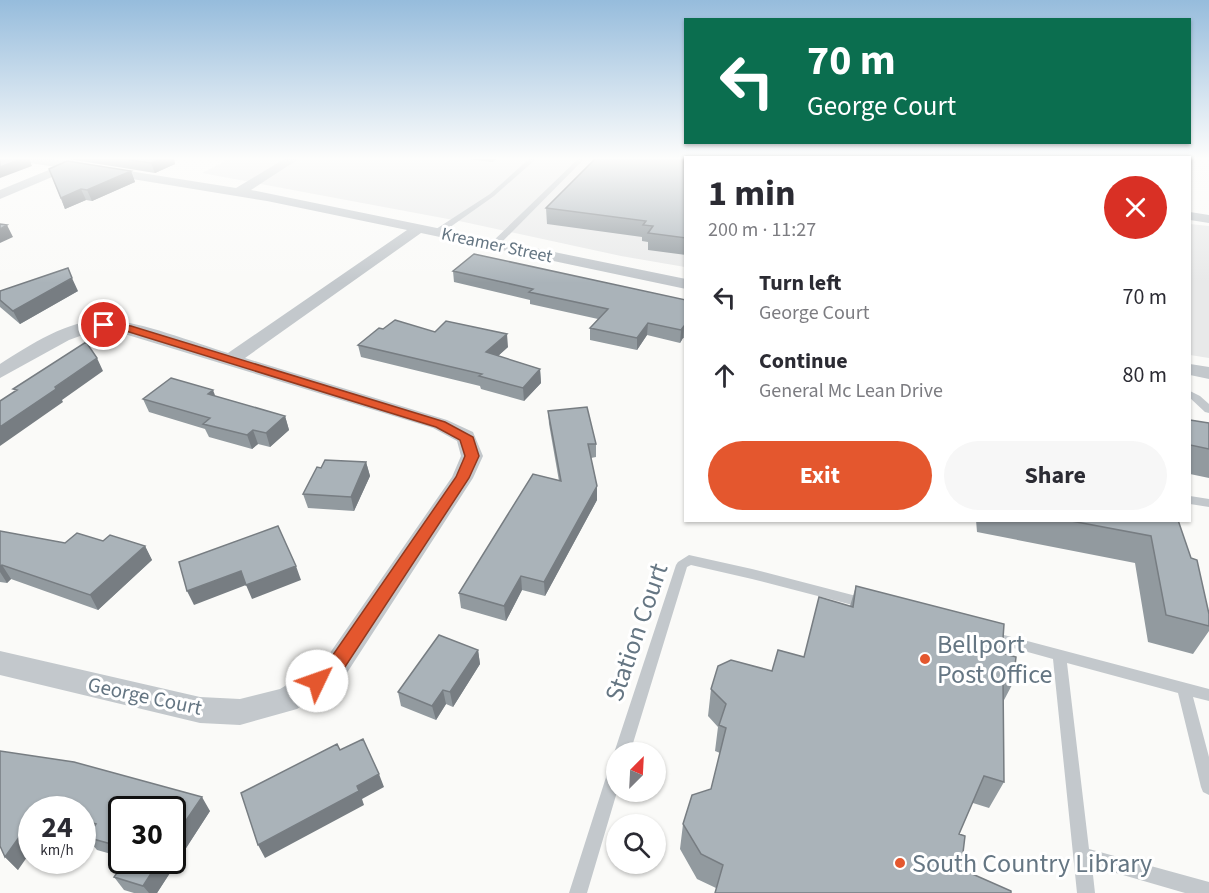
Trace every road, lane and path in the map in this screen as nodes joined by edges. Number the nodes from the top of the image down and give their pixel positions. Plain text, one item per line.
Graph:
1 (275, 200) edge
2 (485, 200) edge
3 (540, 200) edge
4 (1191, 216) edge
5 (1209, 219) edge
6 (418, 230) junction
7 (436, 232) junction
8 (494, 245) junction
9 (684, 284) edge
10 (229, 361) junction
11 (1191, 370) edge
12 (0, 372) edge
13 (1209, 373) edge
14 (1191, 395) edge
15 (1209, 410) edge
16 (1191, 500) edge
17 (1209, 503) edge
18 (878, 607) edge
19 (970, 632) edge
20 (1059, 655) junction
21 (0, 663) edge
22 (1184, 689) junction
23 (1209, 695) edge
24 (626, 742) edge
25 (1209, 787) edge
26 (606, 802) edge
27 (1081, 855) junction
28 (1209, 891) edge
29 (578, 893) edge
30 (1086, 893) edge

1 - 6 street, Kreamer Street
2 - 7 lane
3 - 8 lane
4 - 5 street
6 - 7 street, Kreamer Street
6 - 10 street
7 - 8 street, Kreamer Street
8 - 9 street, Kreamer Street
10 - 12 street
10 - 21 street, George Court
11 - 13 street
14 - 15 lane
16 - 17 lane
18 - 24 lane, Station Court
19 - 20 lane
20 - 22 lane
20 - 27 lane
22 - 23 lane
22 - 25 lane
26 - 29 lane
27 - 28 lane
27 - 30 lane

